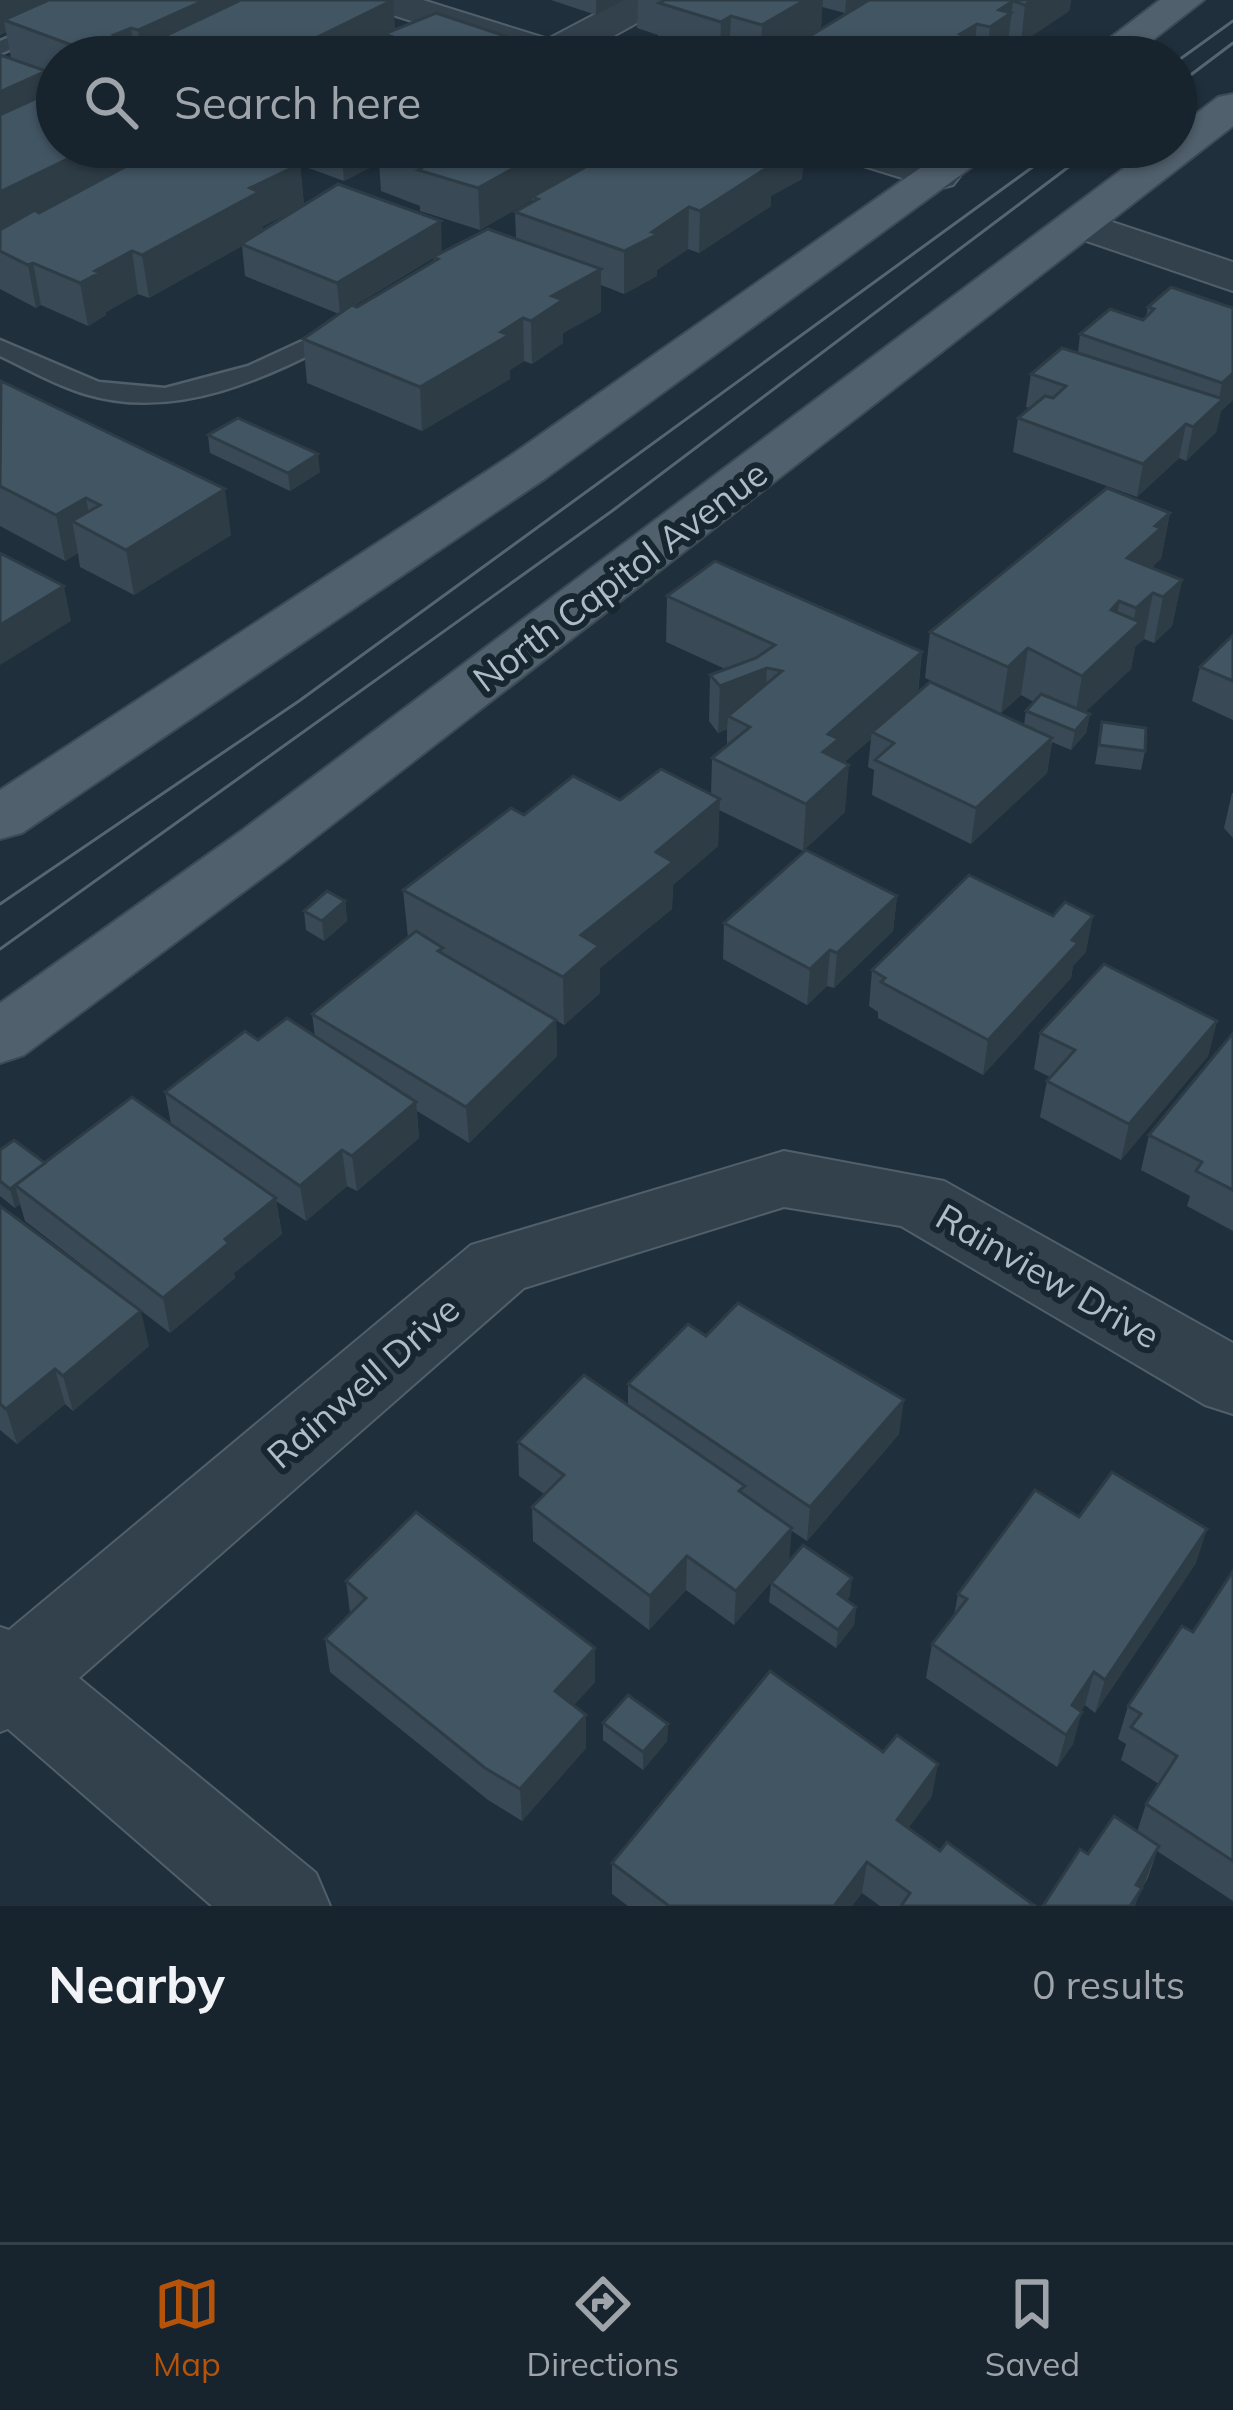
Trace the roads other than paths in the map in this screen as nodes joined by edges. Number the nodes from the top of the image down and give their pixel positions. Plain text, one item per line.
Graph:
1 (112, 0) edge
2 (384, 0) edge
3 (650, 0) edge
4 (1185, 0) edge
5 (465, 36) edge
6 (590, 36) edge
7 (1134, 36) edge
8 (0, 48) edge
9 (1233, 106) edge
10 (1197, 134) edge
11 (948, 168) edge
12 (1154, 168) edge
13 (1082, 225) junction
14 (1233, 277) edge
15 (371, 313) edge
16 (0, 347) edge
17 (0, 819) edge
18 (0, 1038) edge
19 (784, 1179) joint
20 (1233, 1382) edge
21 (5, 1679) edge
22 (283, 1906) edge

1 - 8 lane
2 - 5 street
3 - 6 street
4 - 7 main road
9 - 10 main road, North Capitol Avenue
11 - 17 main road
12 - 13 main road, North Capitol Avenue
13 - 14 street
13 - 18 main road, North Capitol Avenue
15 - 16 lane
19 - 20 street, Rainview Drive
19 - 21 street, Rainwell Drive
21 - 22 street

